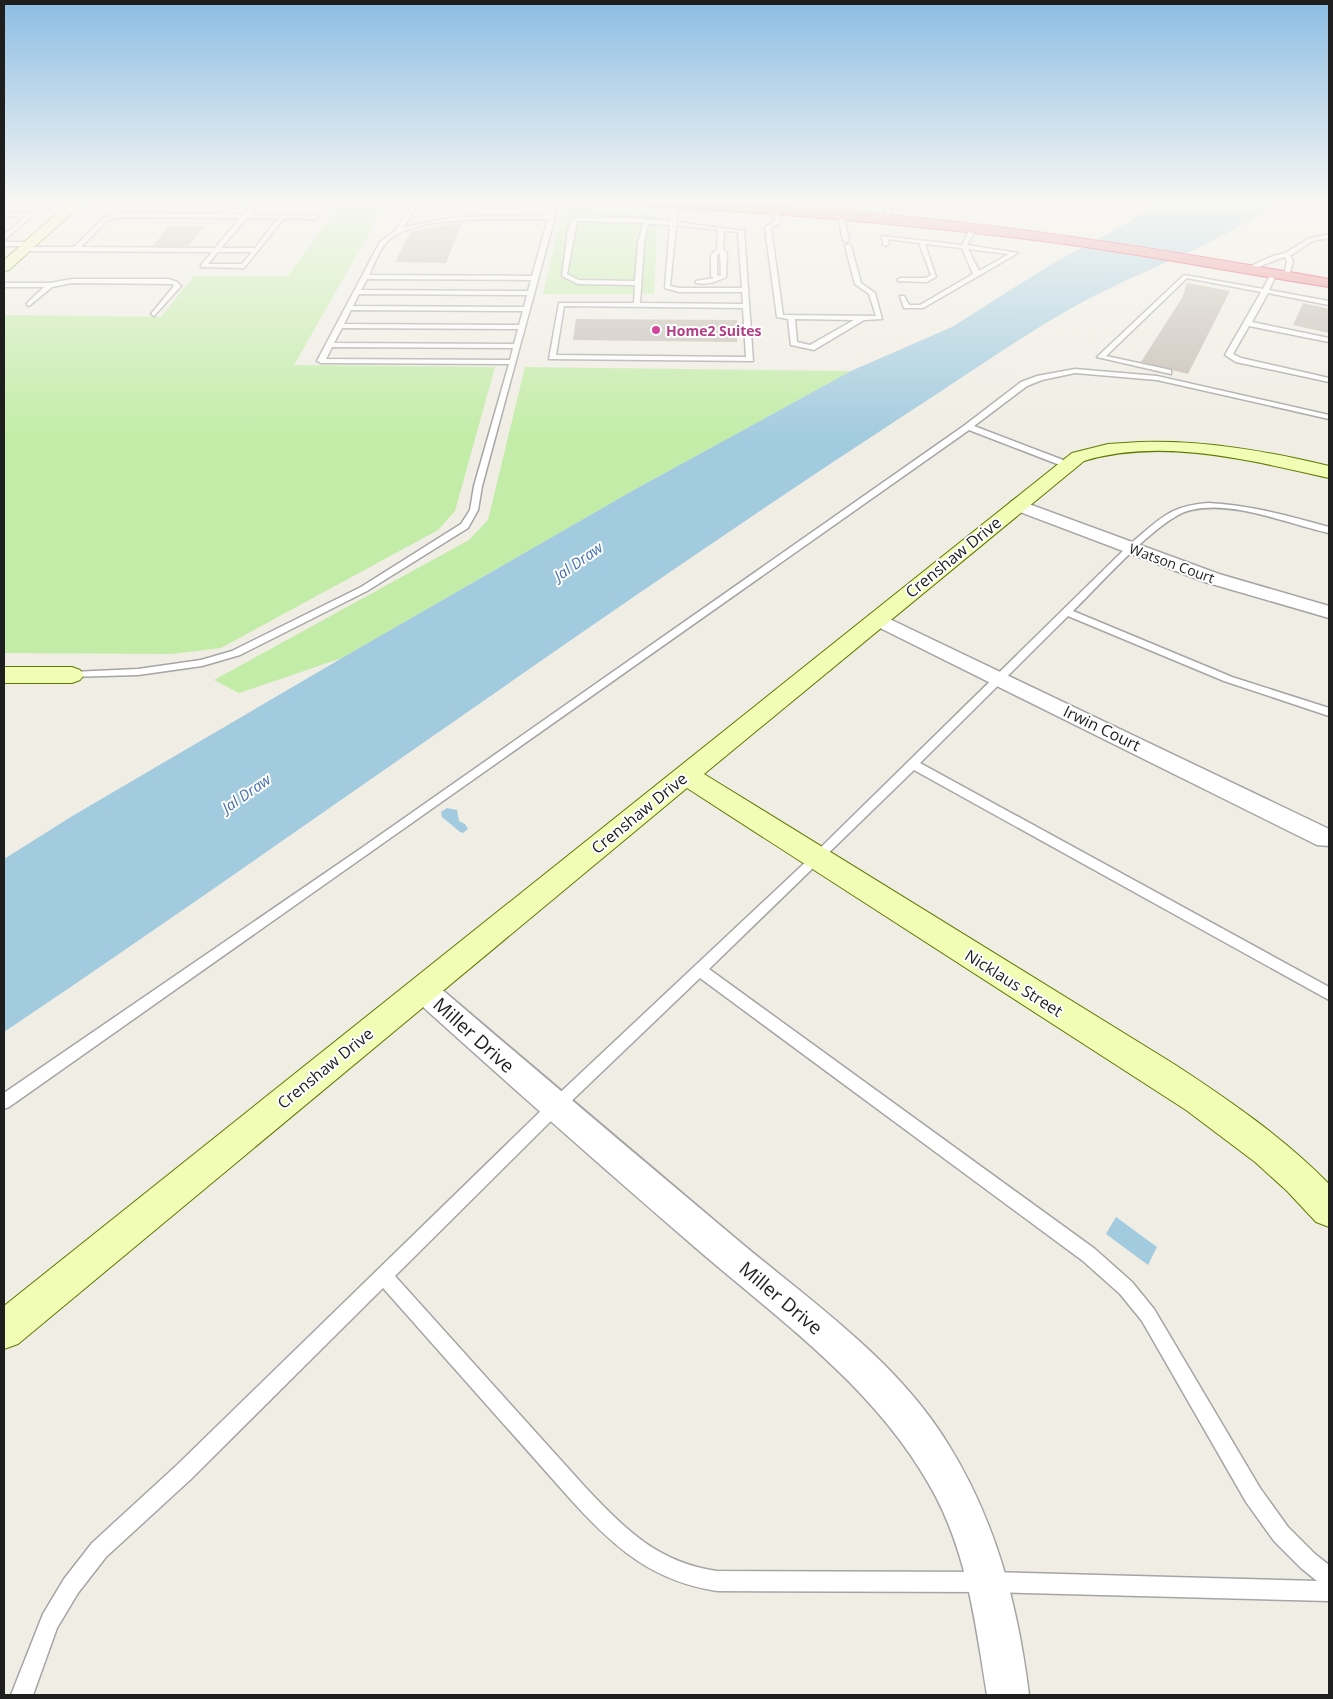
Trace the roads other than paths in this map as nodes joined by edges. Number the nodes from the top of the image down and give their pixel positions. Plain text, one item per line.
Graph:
1 (70, 281) edge
2 (169, 281) edge
3 (362, 281) edge
4 (534, 281) edge
5 (577, 281) edge
6 (713, 281) edge
7 (745, 281) edge
8 (775, 281) edge
9 (857, 281) edge
10 (898, 281) edge
11 (966, 281) edge
12 (1181, 281) edge
13 (1214, 281) edge
14 (1274, 281) edge
15 (668, 282) joint
16 (676, 282) dead end
17 (694, 282) dead end
18 (639, 283) joint
19 (4, 284) edge
20 (50, 285) junction
21 (746, 290) junction
22 (1265, 291) junction
23 (356, 292) junction
24 (531, 293) junction
25 (1329, 303) edge
26 (29, 304) dead end
27 (637, 305) junction
28 (747, 306) junction
29 (348, 308) junction
30 (526, 309) junction
31 (154, 314) dead end
32 (791, 317) junction
33 (864, 317) junction
34 (1247, 323) junction
35 (339, 326) junction
36 (522, 327) junction
37 (1329, 340) edge
38 (328, 345) junction
39 (517, 346) junction
40 (513, 362) junction
41 (1329, 380) edge
42 (1329, 408) edge
43 (1329, 417) edge
44 (968, 427) junction
45 (1068, 464) junction
46 (1329, 472) edge
47 (1018, 505) junction
48 (1329, 530) edge
49 (1132, 548) junction
50 (1067, 612) junction
51 (1329, 612) edge
52 (877, 619) junction
53 (4, 674) edge
54 (72, 675) joint
55 (1000, 679) junction
56 (1329, 712) edge
57 (913, 764) junction
58 (685, 775) junction
59 (1326, 838) dead end
60 (816, 859) junction
61 (699, 970) junction
62 (422, 989) junction
63 (1329, 994) edge
64 (4, 1102) edge
65 (555, 1107) junction
66 (1329, 1209) edge
67 (384, 1276) junction
68 (4, 1330) edge
69 (1329, 1577) edge
70 (988, 1582) junction
71 (1329, 1590) edge
72 (22, 1695) edge
73 (1008, 1695) edge

1 - 20 lane
2 - 31 lane
3 - 23 lane
4 - 24 lane
5 - 18 lane
6 - 17 lane
7 - 21 lane
8 - 32 lane
9 - 33 lane
10 - 11 lane
12 - 42 lane
13 - 22 lane
14 - 22 lane
15 - 16 lane
15 - 21 lane
18 - 27 lane
19 - 20 lane
20 - 26 lane
21 - 28 lane
22 - 25 lane
22 - 34 lane
23 - 24 lane
23 - 29 lane
24 - 30 lane
27 - 28 lane
27 - 28 lane
29 - 30 lane
29 - 35 lane
30 - 36 lane
32 - 33 lane
32 - 33 lane
34 - 37 lane
34 - 41 lane
35 - 36 lane
35 - 38 lane
36 - 39 lane
38 - 39 lane
38 - 40 lane
39 - 40 lane
40 - 54 lane
43 - 44 lane
44 - 45 lane
44 - 64 lane
45 - 46 street, Crenshaw Drive
45 - 47 street, Crenshaw Drive
47 - 49 street, Watson Court
47 - 52 street, Crenshaw Drive
48 - 49 lane
49 - 50 lane
49 - 51 street, Watson Court
50 - 55 lane
50 - 56 lane
52 - 55 street, Irwin Court
52 - 58 street, Crenshaw Drive
53 - 54 street
55 - 57 lane
55 - 59 street, Irwin Court
57 - 60 lane
57 - 63 lane
58 - 60 street, Nicklaus Street
58 - 62 street, Crenshaw Drive
60 - 61 lane
60 - 66 street, Nicklaus Street
61 - 65 lane
61 - 69 lane
62 - 65 street, Miller Drive
62 - 68 street, Crenshaw Drive
65 - 67 lane
65 - 70 street, Miller Drive
67 - 70 lane
67 - 72 lane
70 - 71 lane
70 - 73 street, Miller Drive

